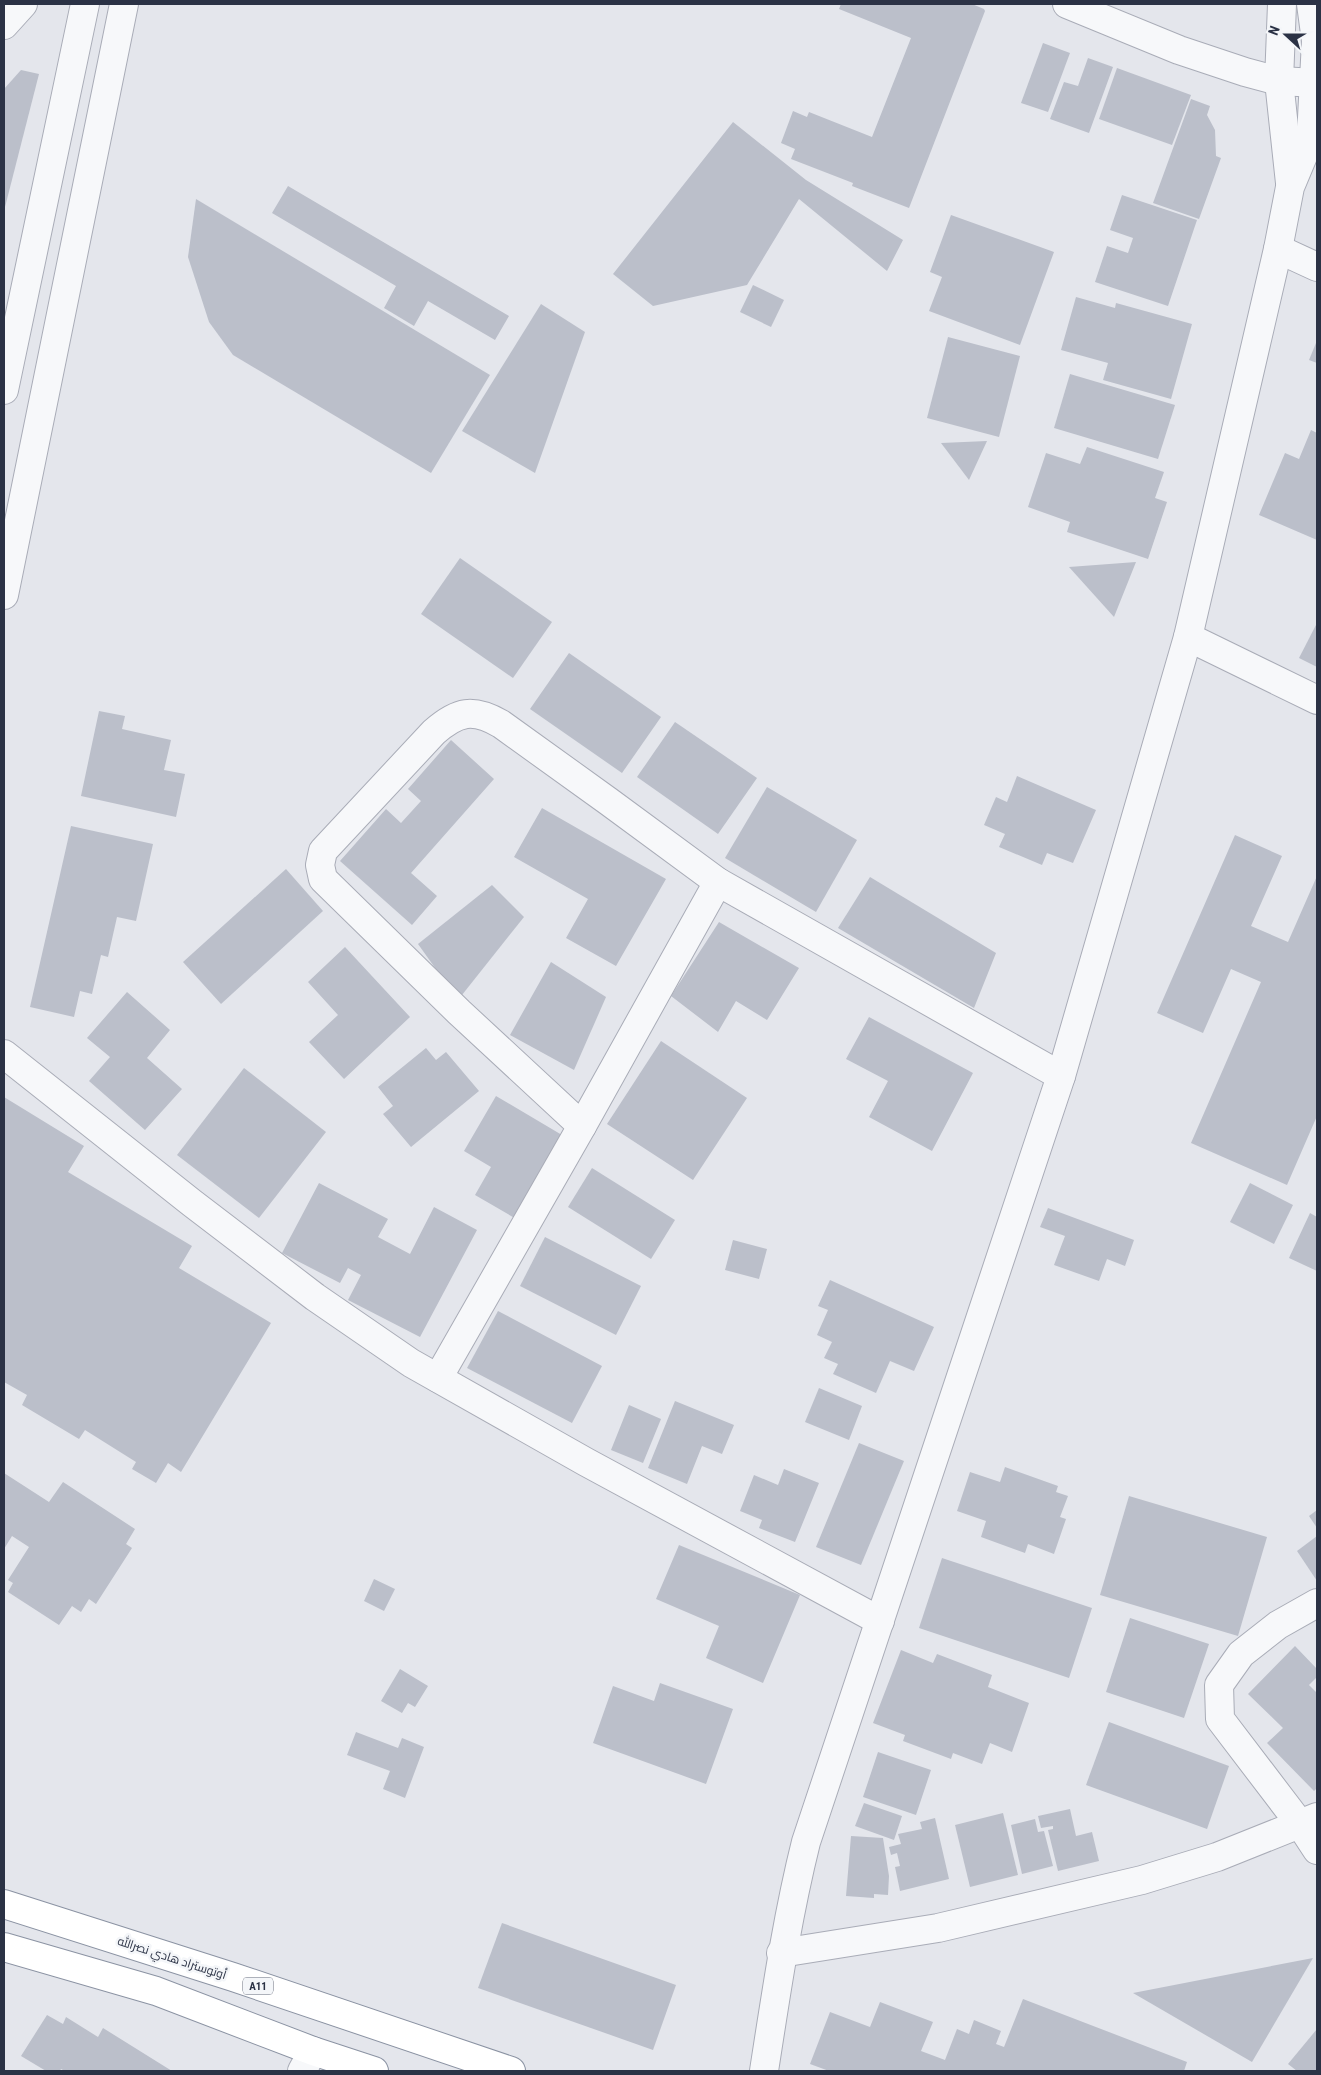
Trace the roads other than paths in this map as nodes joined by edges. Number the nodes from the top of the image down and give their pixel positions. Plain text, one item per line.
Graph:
1 (23, 4) edge
2 (85, 4) edge
3 (124, 4) edge
4 (1067, 4) edge
5 (1282, 4) edge
6 (1311, 4) edge
7 (4, 25) edge
8 (1279, 81) junction
9 (1315, 83) edge
10 (1290, 187) junction
11 (1278, 249) junction
12 (1317, 268) edge
13 (4, 390) edge
14 (4, 596) edge
15 (1188, 637) junction
16 (1317, 700) edge
17 (718, 882) junction
18 (4, 1054) edge
19 (1061, 1076) junction
20 (582, 1126) junction
21 (438, 1378) junction
22 (1317, 1603) edge
23 (880, 1621) junction
24 (1309, 1821) edge
25 (1317, 1850) edge
26 (4, 1904) edge
27 (4, 1947) edge
28 (781, 1953) junction
29 (307, 2061) edge
30 (374, 2071) edge
31 (511, 2071) edge
32 (764, 2071) edge

1 - 7 street
2 - 13 street
3 - 14 street
4 - 8 street
5 - 8 street
6 - 9 street
8 - 9 street
8 - 10 street
9 - 10 street
10 - 11 street
11 - 12 street
11 - 15 street
15 - 16 street
15 - 19 street
17 - 19 street
17 - 20 street
17 - 20 street
18 - 21 street
19 - 23 street
20 - 21 street
21 - 23 street
22 - 24 street
23 - 28 street
24 - 25 street
24 - 28 street
26 - 31 highway, أوتوستراد هادي نصرالله / A11
27 - 29 highway
28 - 32 street
29 - 30 highway

